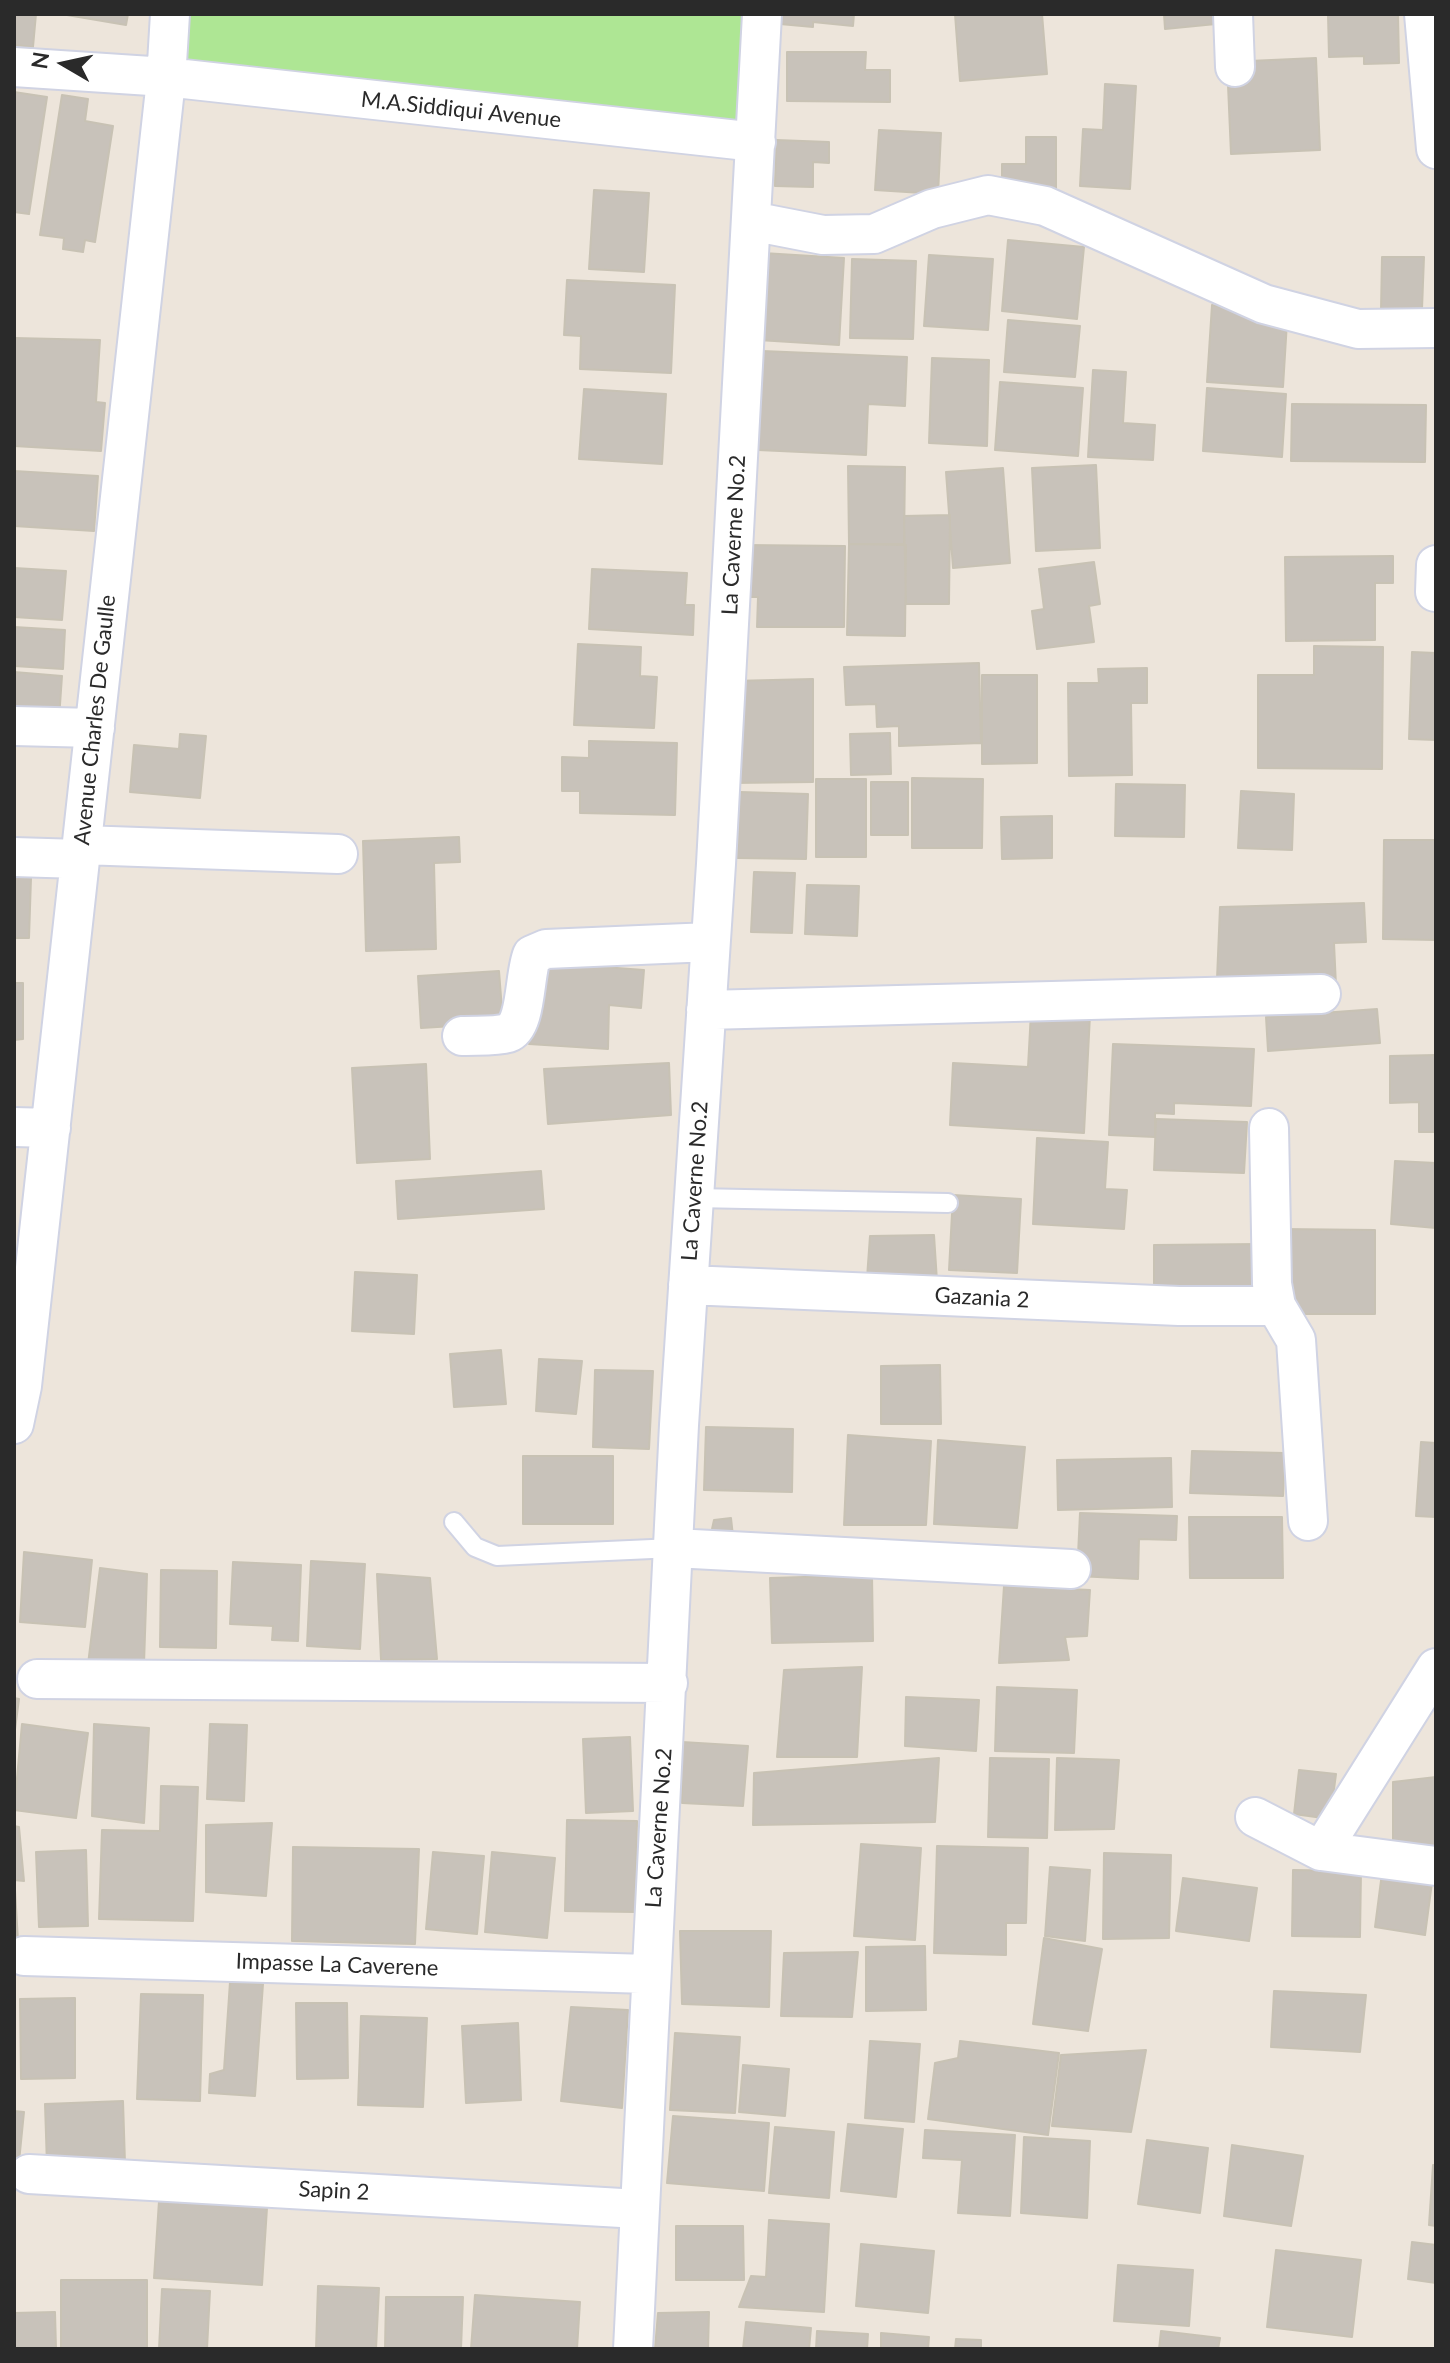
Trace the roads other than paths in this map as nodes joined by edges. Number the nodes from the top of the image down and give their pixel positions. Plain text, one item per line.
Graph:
1 (170, 14) edge
2 (762, 14) edge
3 (1233, 14) edge
4 (1424, 14) edge
5 (14, 67) edge
6 (1235, 67) dead end
7 (166, 77) junction
8 (756, 142) junction
9 (1436, 149) edge
10 (751, 221) junction
11 (1436, 328) edge
12 (1436, 565) edge
13 (1435, 592) edge
14 (14, 726) edge
15 (95, 728) junction
16 (81, 852) junction
17 (338, 854) dead end
18 (14, 857) edge
19 (710, 942) junction
20 (1321, 994) dead end
21 (706, 1010) junction
22 (462, 1036) dead end
23 (32, 1128) edge
24 (1269, 1128) dead end
25 (694, 1198) junction
26 (948, 1203) dead end
27 (27, 1219) edge
28 (688, 1285) junction
29 (1276, 1306) junction
30 (14, 1424) edge
31 (1308, 1521) dead end
32 (454, 1522) dead end
33 (674, 1548) junction
34 (1071, 1569) dead end
35 (1436, 1668) edge
36 (37, 1679) dead end
37 (668, 1683) junction
38 (1255, 1817) dead end
39 (1321, 1851) junction
40 (1436, 1866) edge
41 (24, 1956) dead end
42 (649, 1974) junction
43 (29, 2174) dead end
44 (639, 2209) junction
45 (633, 2349) edge

1 - 7 street, Avenue Charles De Gaulle
2 - 8 street, La Caverne No.2
3 - 6 street
4 - 9 street
5 - 7 street, M.A.Siddiqui Avenue
7 - 8 street, M.A.Siddiqui Avenue
7 - 15 street, Avenue Charles De Gaulle
8 - 10 street, La Caverne No.2
10 - 11 street
10 - 19 street, La Caverne No.2
12 - 13 street
14 - 15 street
15 - 16 street, Avenue Charles De Gaulle
16 - 17 street
16 - 18 street
16 - 23 street, Avenue Charles De Gaulle
19 - 21 street, La Caverne No.2
19 - 22 street
20 - 21 street
21 - 25 street, La Caverne No.2
23 - 27 street, Avenue Charles De Gaulle
24 - 29 street
25 - 26 lane
25 - 28 street, La Caverne No.2
27 - 30 street, Avenue Charles De Gaulle
28 - 29 street, Gazania 2
28 - 33 street, La Caverne No.2
29 - 31 street
32 - 33 lane
33 - 34 street
33 - 37 street, La Caverne No.2
35 - 39 street
36 - 37 street
37 - 42 street, La Caverne No.2
38 - 39 street
39 - 40 street
41 - 42 street, Impasse La Caverene
42 - 44 street, La Caverne No.2
43 - 44 street, Sapin 2
44 - 45 street, La Caverne No.2

